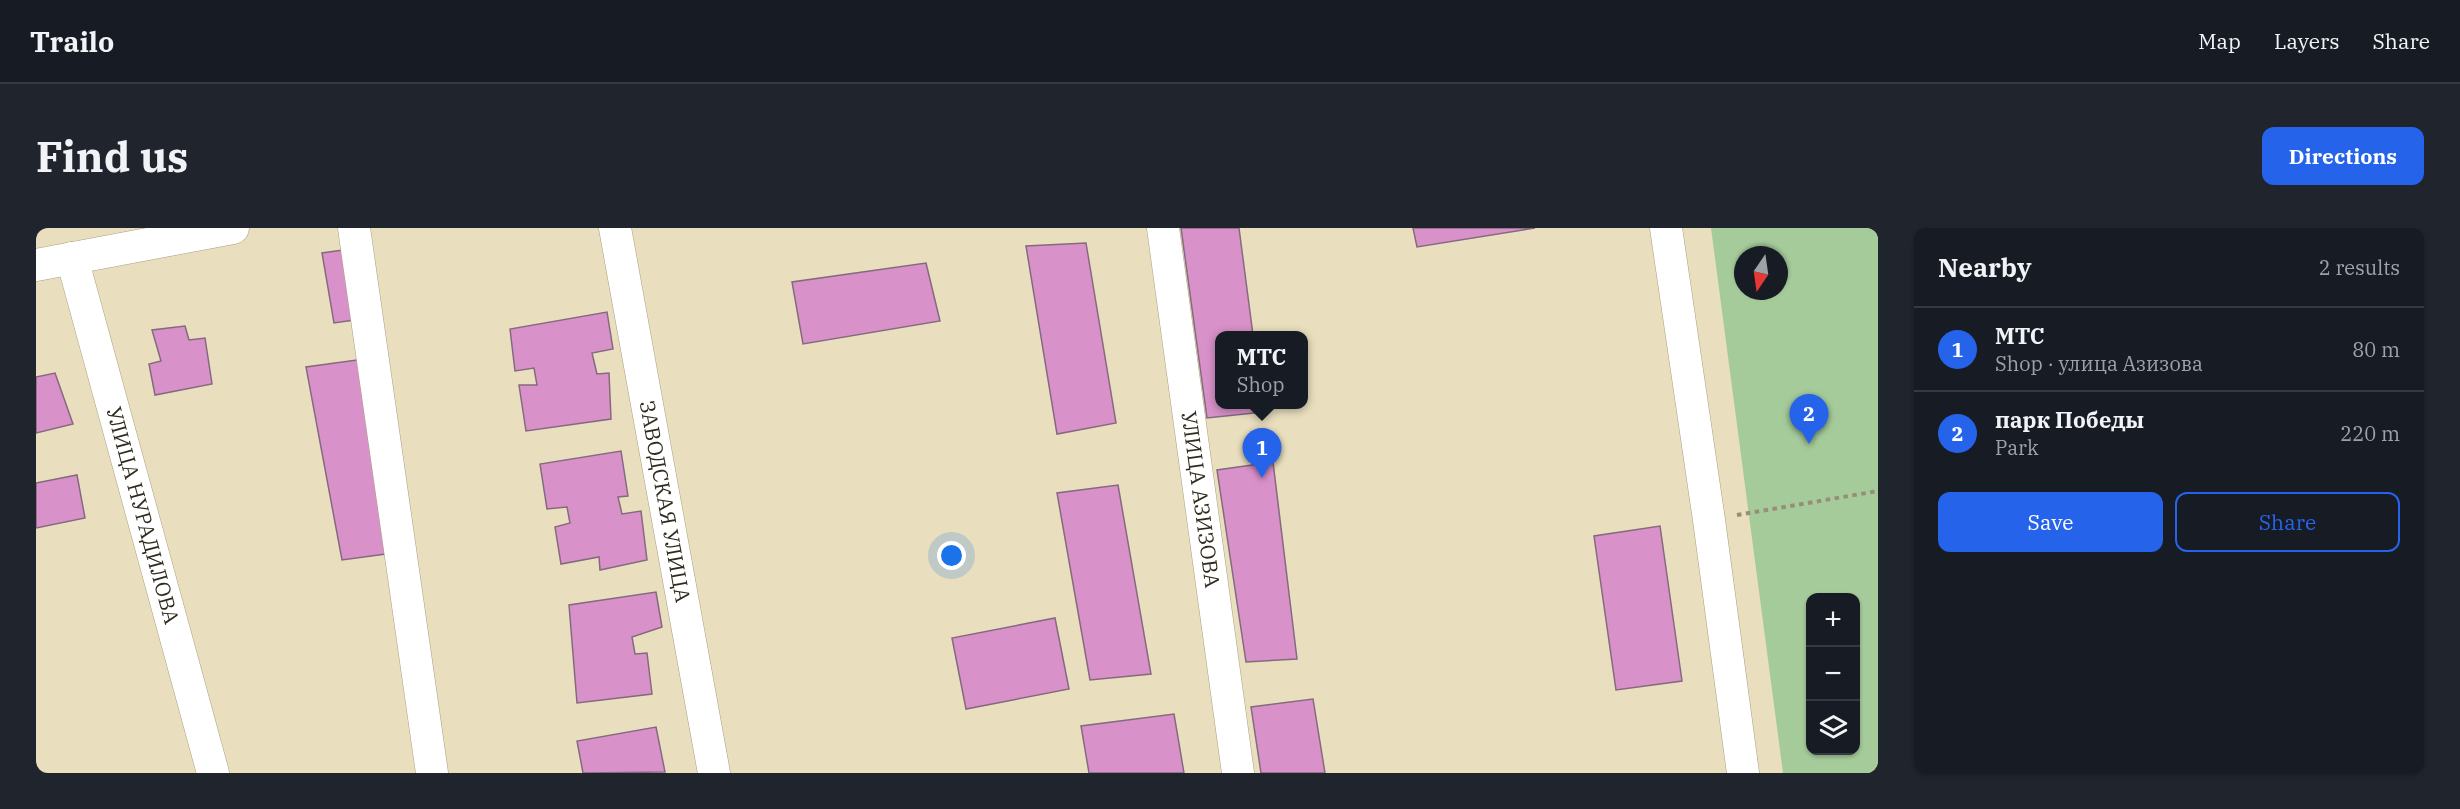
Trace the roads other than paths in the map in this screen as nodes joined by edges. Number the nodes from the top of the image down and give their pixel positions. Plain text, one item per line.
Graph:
1 (234, 228) edge
2 (354, 228) edge
3 (615, 228) edge
4 (1163, 228) edge
5 (1666, 228) edge
6 (72, 258) junction
7 (36, 266) edge
8 (213, 773) edge
9 (432, 773) edge
10 (714, 773) edge
11 (1238, 773) edge
12 (1743, 773) edge

1 - 6 street
2 - 9 street
3 - 10 street, ЗАВОДСКАЯ УЛИЦА
4 - 11 street, УЛИЦА АЗИЗОВА
5 - 12 street
6 - 7 street
6 - 8 street, УЛИЦА НУРАДИЛОВА

